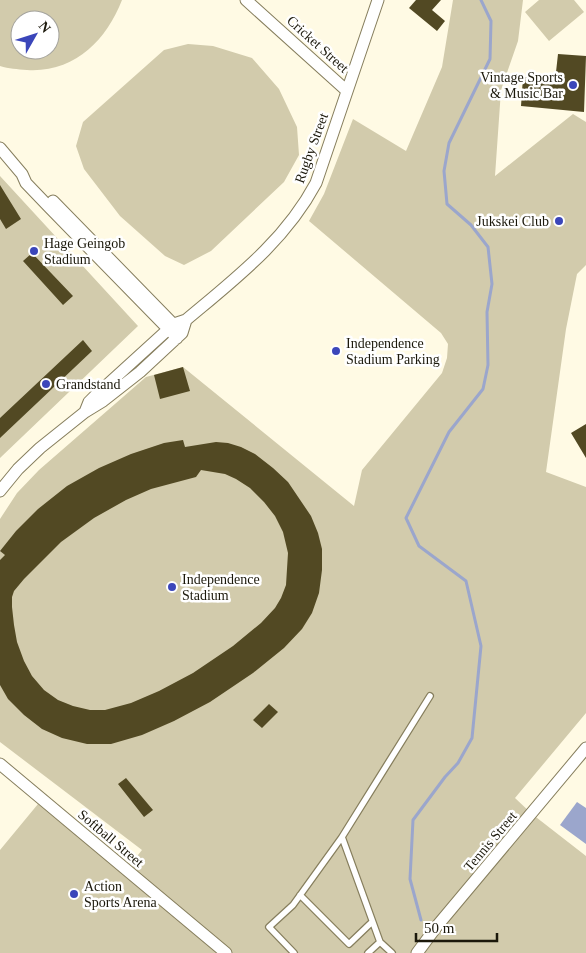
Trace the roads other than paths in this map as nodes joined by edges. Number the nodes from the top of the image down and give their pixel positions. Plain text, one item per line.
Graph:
1 (246, 0) edge
2 (378, 0) edge
3 (347, 91) junction
4 (0, 148) edge
5 (186, 320) junction
6 (171, 326) junction
7 (180, 336) junction
8 (85, 412) junction
9 (0, 491) edge
10 (430, 696) dead end
11 (586, 748) edge
12 (0, 764) edge
13 (342, 837) junction
14 (300, 895) junction
15 (372, 922) junction
16 (380, 942) junction
17 (226, 953) edge
18 (294, 953) edge
19 (368, 953) edge
20 (392, 953) edge
21 (417, 953) edge

1 - 3 street, Cricket Street
2 - 3 street, Rugby Street
3 - 5 street, Rugby Street
4 - 6 street
5 - 6 street, Rugby Street
5 - 7 street
6 - 7 street
6 - 8 street, Rugby Street
7 - 8 street, Rugby Street
8 - 9 street, Rugby Street
10 - 13 lane
11 - 21 street, Tennis Street
12 - 17 street, Softball Street
13 - 14 lane
13 - 15 lane
14 - 15 lane
14 - 18 lane
15 - 16 lane
16 - 19 lane
16 - 20 lane

